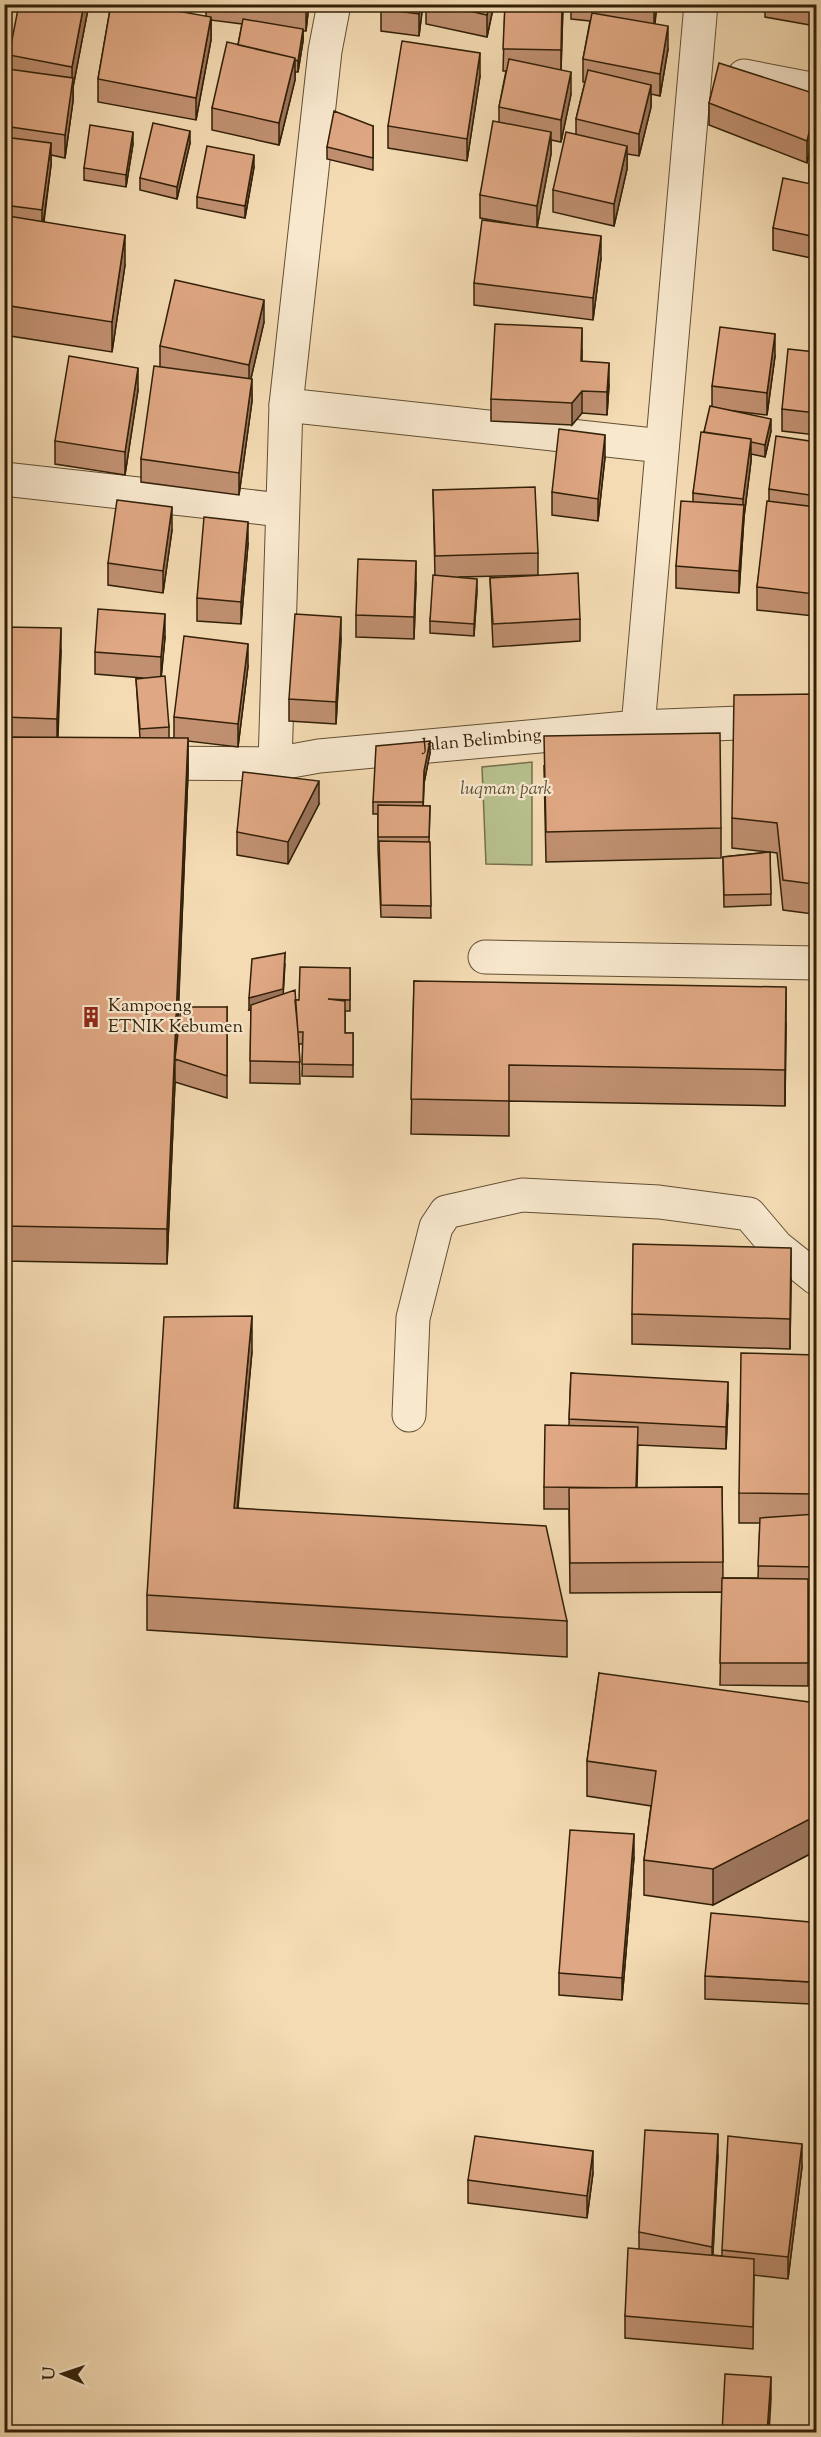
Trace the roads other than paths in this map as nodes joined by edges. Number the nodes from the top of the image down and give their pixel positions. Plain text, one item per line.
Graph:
1 (334, 4) edge
2 (701, 4) edge
3 (695, 67) junction
4 (816, 90) edge
5 (286, 405) junction
6 (662, 446) junction
7 (4, 479) edge
8 (281, 510) junction
9 (816, 720) edge
10 (638, 727) junction
11 (112, 762) edge
12 (275, 764) junction
13 (485, 957) dead end
14 (816, 963) edge
15 (816, 1278) edge
16 (409, 1416) dead end

1 - 5 street
2 - 3 street
3 - 4 street
3 - 6 street
5 - 6 street
5 - 8 street
6 - 10 street
7 - 8 street
8 - 12 street
9 - 10 street, Jalan Belimbing
10 - 12 street, Jalan Belimbing
11 - 12 street, Jalan Belimbing
13 - 14 street
15 - 16 street

